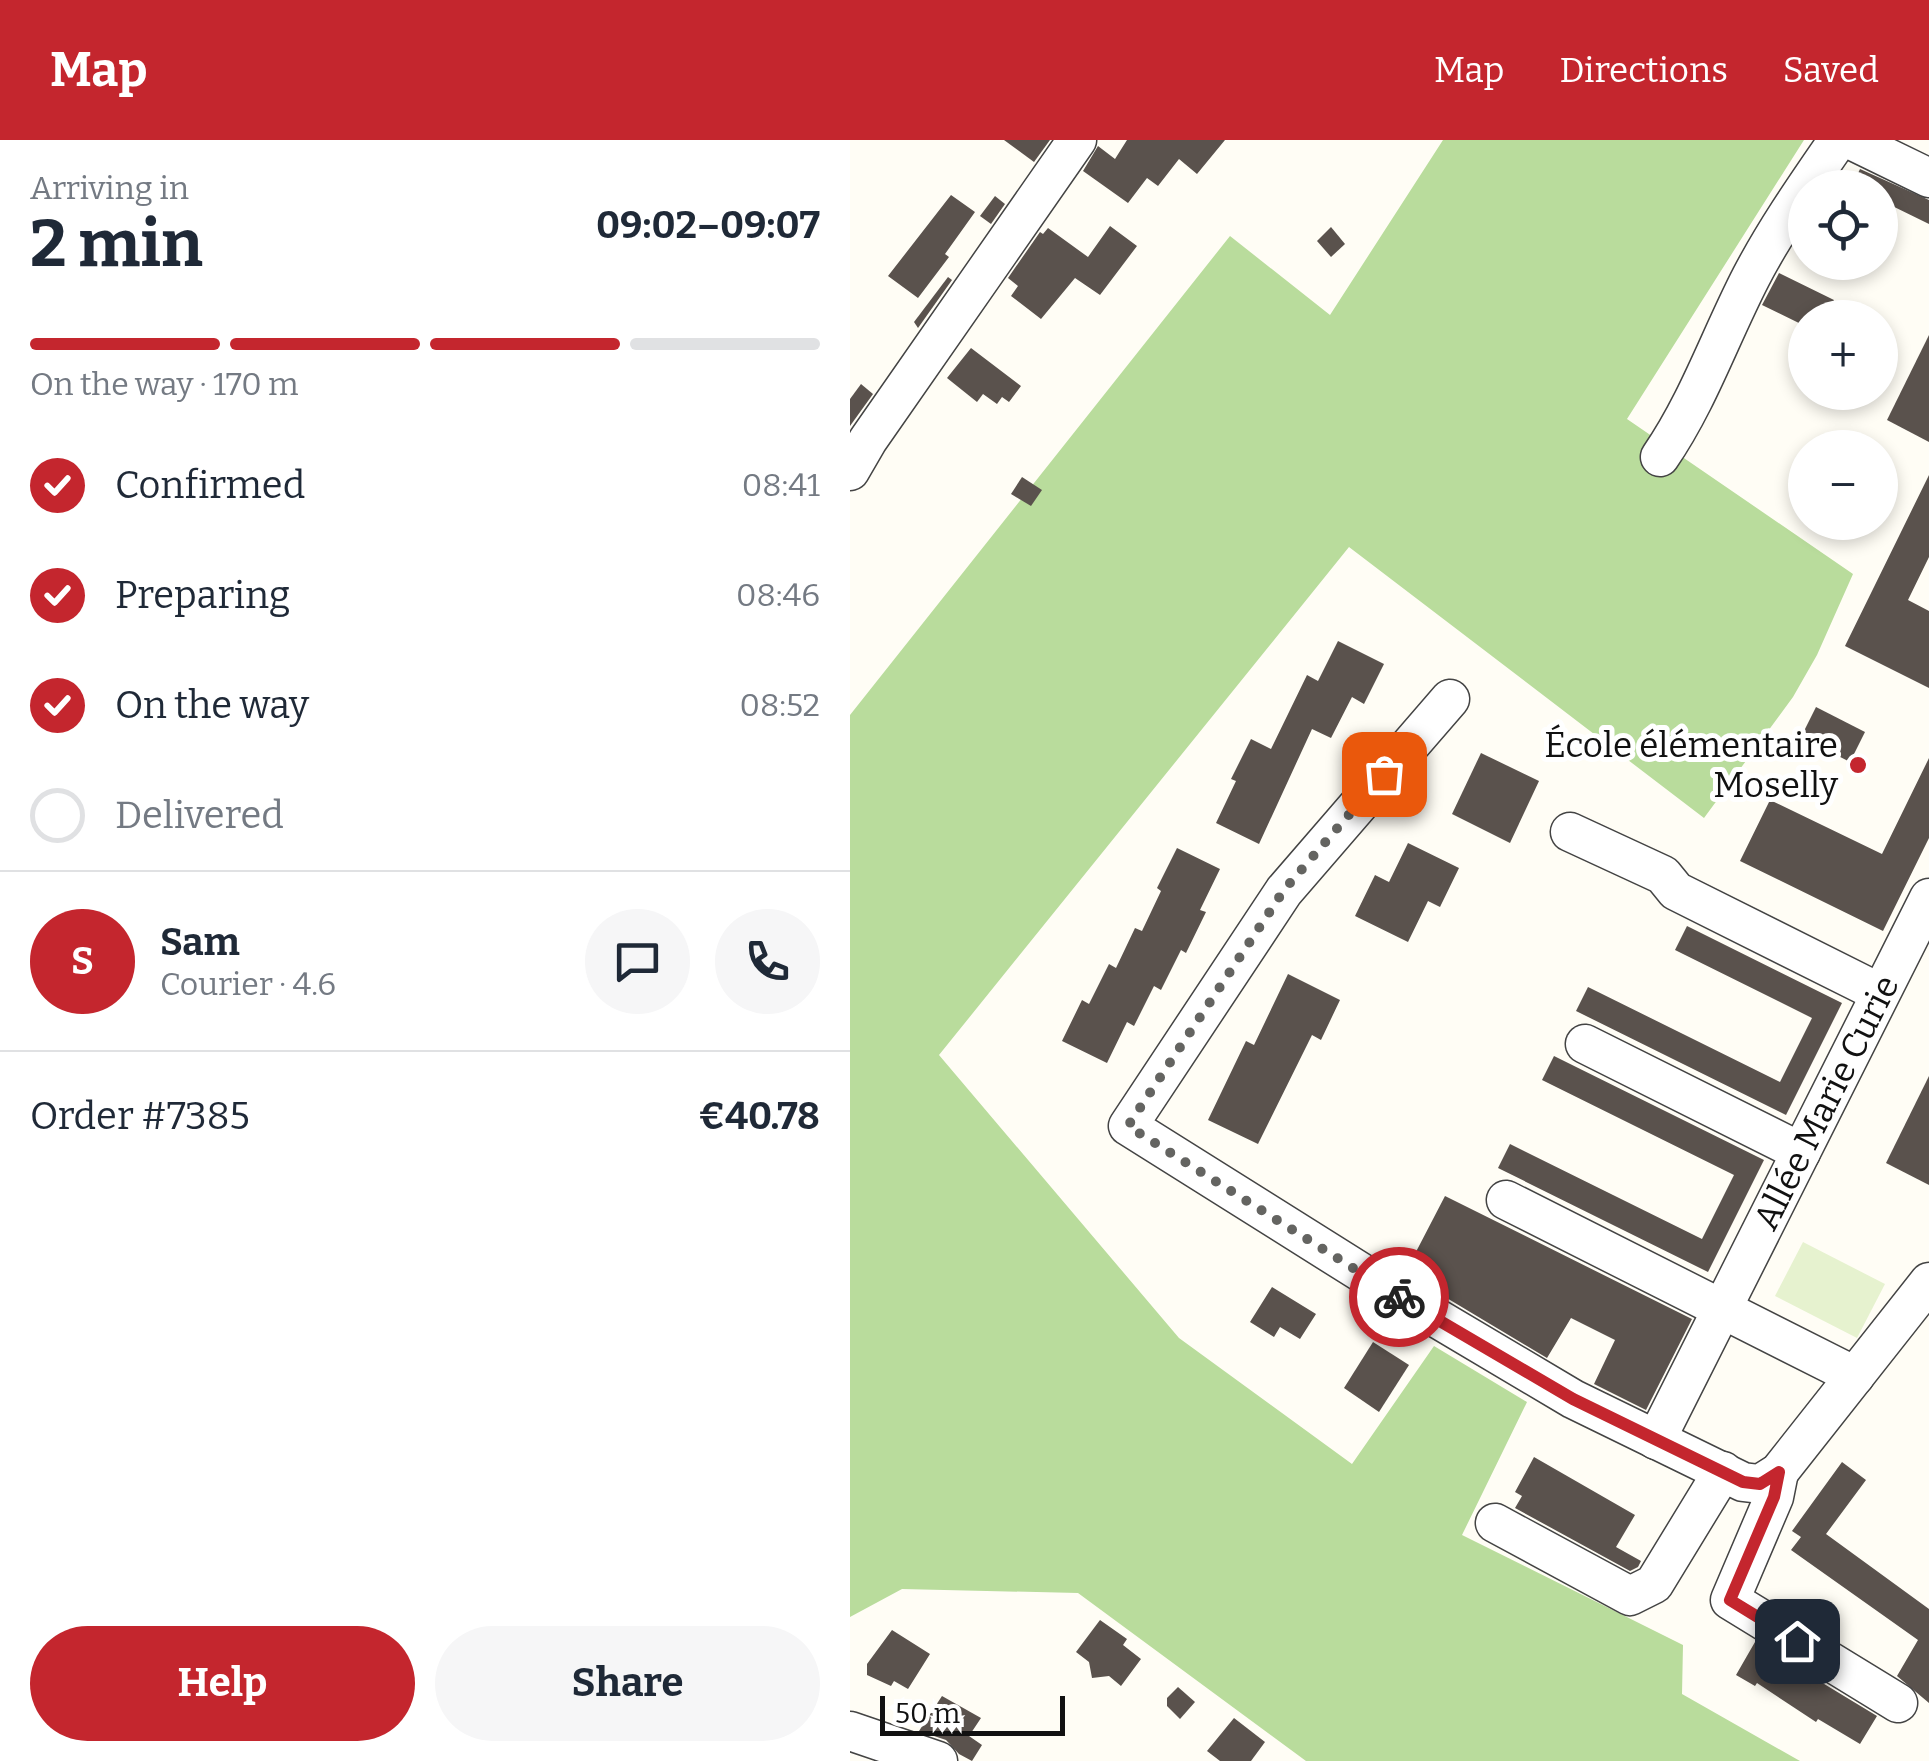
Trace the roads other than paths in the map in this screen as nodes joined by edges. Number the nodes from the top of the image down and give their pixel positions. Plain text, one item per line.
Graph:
1 (1077, 140) edge
2 (1838, 140) edge
3 (1852, 140) edge
4 (1929, 178) edge
5 (1660, 457) dead end
6 (850, 471) edge
7 (1450, 699) dead end
8 (1570, 832) dead end
9 (1929, 898) edge
10 (1880, 993) junction
11 (1585, 1044) dead end
12 (1800, 1152) junction
13 (1506, 1200) dead end
14 (1929, 1282) edge
15 (1723, 1308) junction
16 (1855, 1376) junction
17 (1656, 1440) junction
18 (1723, 1471) junction
19 (1779, 1472) junction
20 (1495, 1524) dead end
21 (1898, 1703) dead end
22 (850, 1731) edge
23 (900, 1754) edge
24 (938, 1761) edge

1 - 6 street
2 - 5 street
3 - 4 street
7 - 17 street
8 - 10 street
9 - 10 street, Allée Marie Curie
10 - 12 street, Allée Marie Curie
11 - 12 street
12 - 15 street, Allée Marie Curie
13 - 15 street
14 - 16 street
15 - 16 street
15 - 17 street, Allée Marie Curie
16 - 19 street
17 - 18 street
18 - 19 street
18 - 20 street
19 - 21 street
22 - 23 street
23 - 24 street

